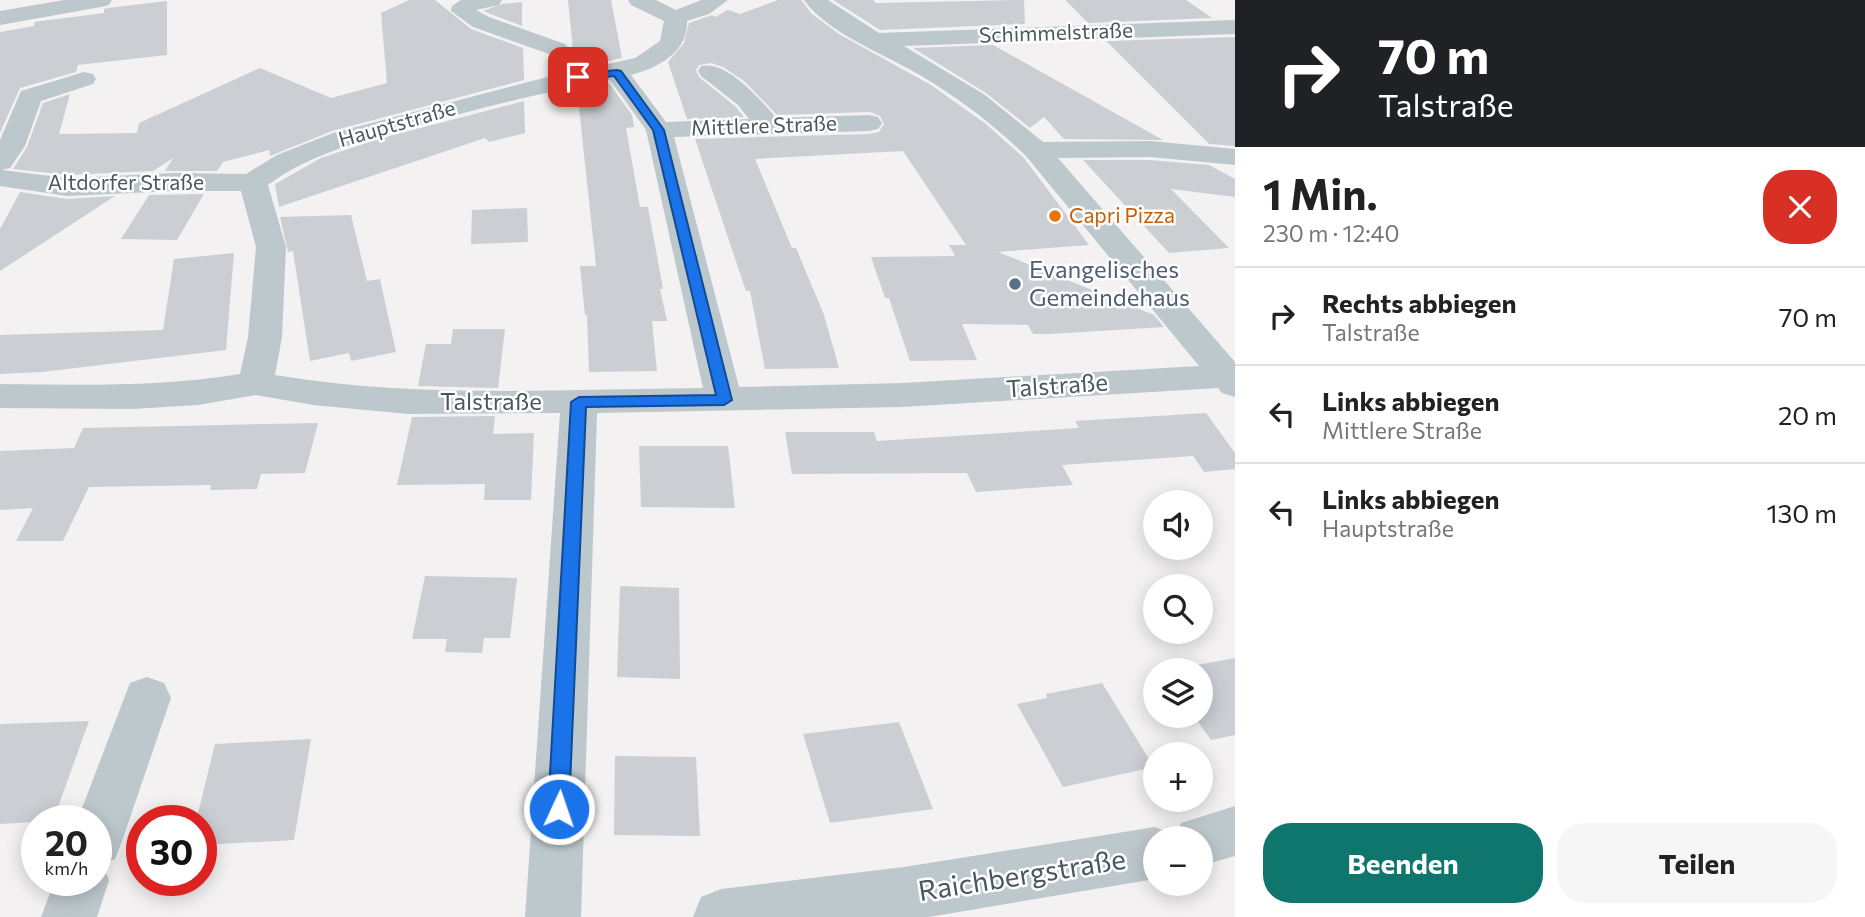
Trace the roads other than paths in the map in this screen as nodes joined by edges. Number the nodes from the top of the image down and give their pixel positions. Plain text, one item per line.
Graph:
1 (102, 0) edge
2 (491, 0) edge
3 (639, 0) edge
4 (717, 0) edge
5 (815, 0) edge
6 (675, 18) junction
7 (0, 19) edge
8 (1235, 27) edge
9 (877, 40) junction
10 (710, 71) dead end
11 (617, 73) junction
12 (578, 77) junction
13 (84, 79) dead end
14 (869, 123) dead end
15 (769, 126) junction
16 (659, 130) junction
17 (1036, 150) junction
18 (1235, 157) edge
19 (0, 162) edge
20 (0, 178) edge
21 (253, 183) junction
22 (1232, 378) edge
23 (256, 383) junction
24 (0, 396) edge
25 (724, 400) junction
26 (579, 402) junction
27 (147, 698) dead end
28 (109, 805) edge
29 (1235, 831) edge
30 (1213, 837) edge
31 (1143, 855) edge
32 (76, 896) edge
33 (69, 917) edge
34 (553, 917) edge
35 (721, 917) edge

1 - 7 street
2 - 12 street
3 - 6 street
4 - 6 street
5 - 9 street
6 - 11 street, Hauptstraße
8 - 9 street, Schimmelstraße
9 - 17 street
10 - 15 street
11 - 12 street, Hauptstraße
11 - 16 street, Mittlere Straße
12 - 21 street, Hauptstraße
13 - 19 street
14 - 15 street, Mittlere Straße
15 - 16 street, Mittlere Straße
16 - 25 street, Mittlere Straße
17 - 18 street
17 - 22 street
20 - 21 street, Altdorfer Straße
21 - 23 street
22 - 25 street, Talstraße
23 - 24 street, Talstraße
23 - 26 street, Talstraße
25 - 26 street, Talstraße
26 - 34 street
27 - 28 street
29 - 30 street
31 - 35 street, Raichbergstraße
32 - 33 street

